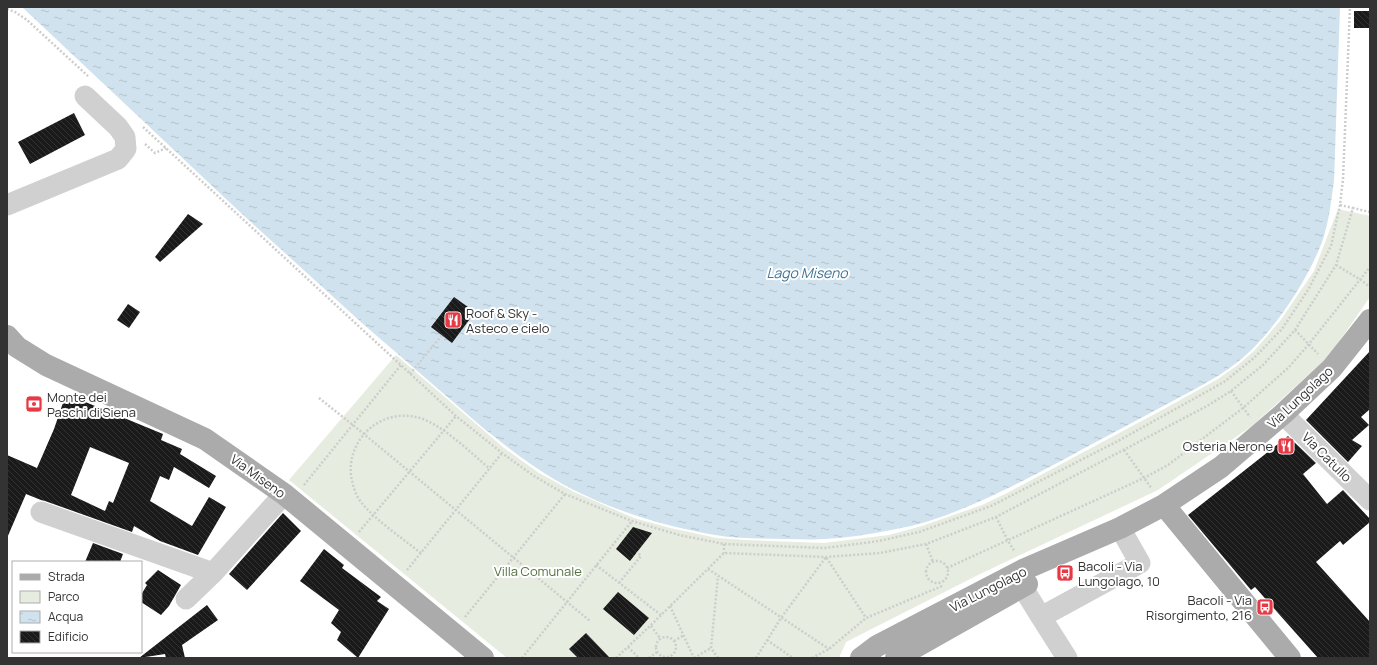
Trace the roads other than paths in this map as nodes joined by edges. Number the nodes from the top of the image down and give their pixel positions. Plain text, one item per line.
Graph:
1 (88, 87) road end
2 (7, 205) edge
3 (1370, 320) edge
4 (7, 336) edge
5 (1283, 414) junction
6 (284, 494) junction
7 (1370, 500) edge
8 (1164, 505) junction
9 (41, 512) dead end
10 (1120, 528) junction
11 (213, 573) junction
12 (1018, 581) junction
13 (186, 599) dead end
14 (1041, 617) junction
15 (483, 658) edge
16 (861, 658) edge
17 (896, 658) edge
18 (1067, 658) edge
19 (1290, 658) edge

1 - 2 street
3 - 5 main road, Via Lungolago
4 - 6 main road, Via Miseno
5 - 7 street, Via Catullo
5 - 8 main road, Via Lungolago
6 - 11 street
6 - 15 main road, Via Miseno
8 - 10 main road, Via Lungolago
8 - 19 main road
9 - 11 street
10 - 12 main road, Via Lungolago
10 - 14 street
11 - 13 street
12 - 14 street
12 - 16 main road, Via Lungolago
12 - 17 main road, Via Lungolago
14 - 18 street

